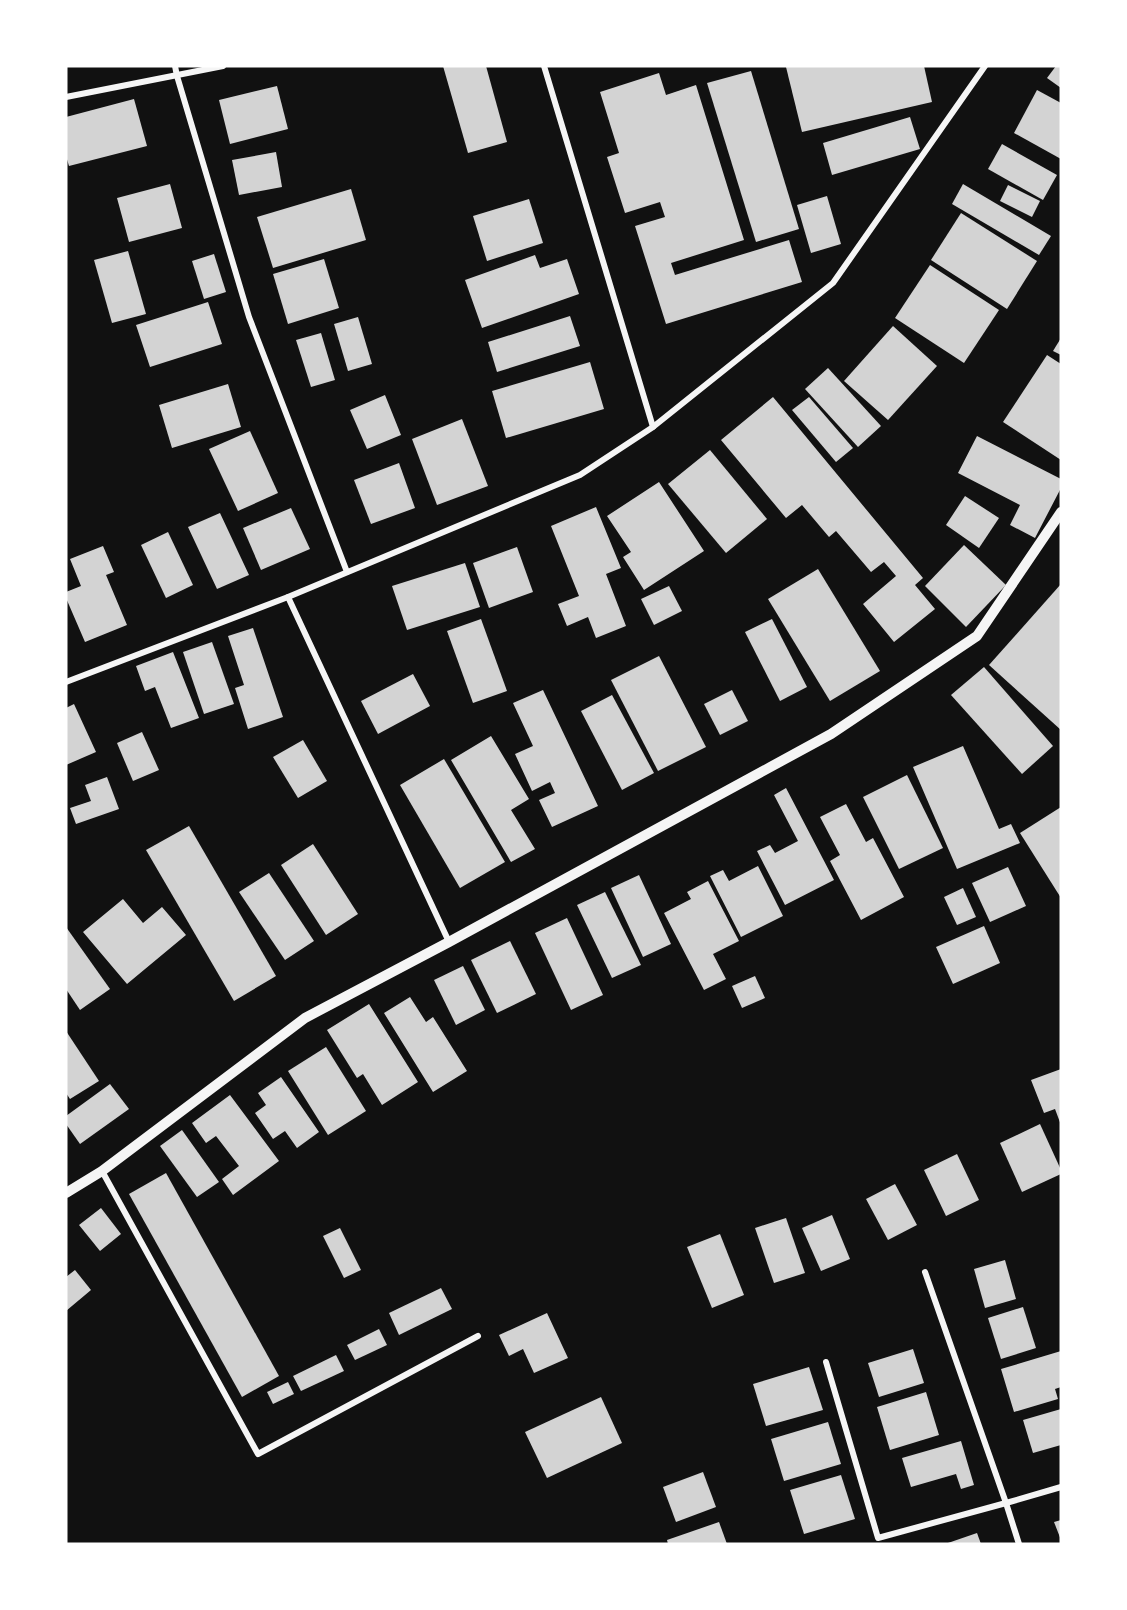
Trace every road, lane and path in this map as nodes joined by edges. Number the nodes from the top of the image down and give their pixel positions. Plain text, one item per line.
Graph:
1 (176, 66) edge
2 (223, 66) edge
3 (544, 66) edge
4 (985, 66) edge
5 (177, 76) junction
6 (66, 97) edge
7 (653, 427) junction
8 (1061, 512) edge
9 (347, 572) junction
10 (288, 597) junction
11 (66, 682) edge
12 (449, 942) junction
13 (102, 1170) junction
14 (66, 1193) edge
15 (925, 1272) dead end
16 (478, 1336) dead end
17 (826, 1362) dead end
18 (1061, 1487) edge
19 (1006, 1503) junction
20 (1019, 1544) edge

1 - 5 street
2 - 5 street
3 - 7 street
4 - 7 street
5 - 6 street
5 - 9 street
7 - 9 street
8 - 12 street
9 - 10 street
10 - 11 street
10 - 12 street
12 - 13 street
13 - 14 street
13 - 16 street
15 - 19 street
17 - 19 street
18 - 19 street
19 - 20 street

